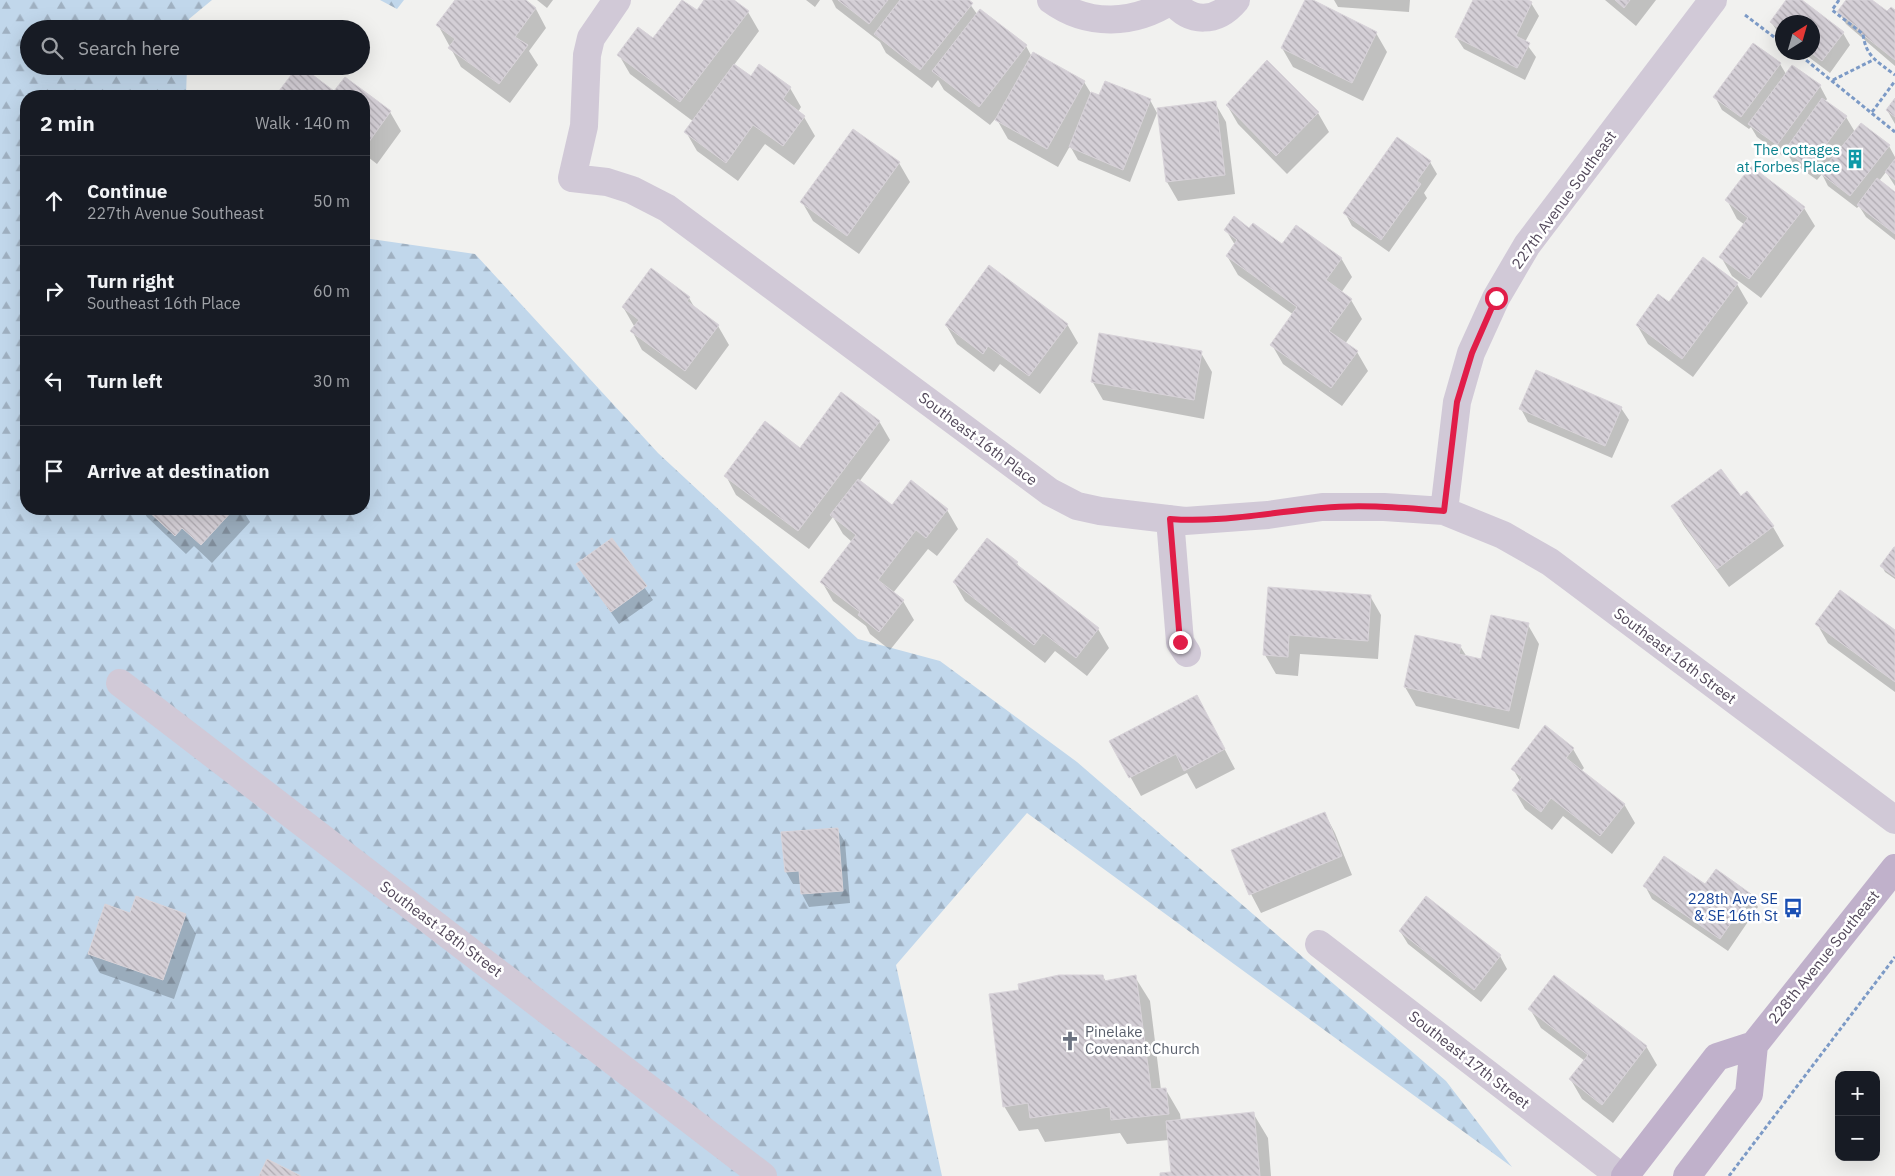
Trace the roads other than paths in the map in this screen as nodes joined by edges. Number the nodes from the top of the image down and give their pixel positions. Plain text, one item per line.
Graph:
1 (617, 0) edge
2 (1051, 0) edge
3 (1172, 0) edge
4 (1236, 0) edge
5 (1713, 0) edge
6 (1444, 511) junction
7 (1170, 519) junction
8 (1186, 653) dead end
9 (120, 683) dead end
10 (1895, 820) edge
11 (1895, 868) edge
12 (1319, 944) dead end
13 (1754, 1045) junction
14 (763, 1176) edge
15 (1620, 1176) edge
16 (1625, 1176) edge
17 (1687, 1176) edge

1 - 7 street, Southeast 16th Place
2 - 3 street
3 - 4 street
5 - 6 street, 227th Avenue Southeast
6 - 7 street, Southeast 16th Place
6 - 10 street, Southeast 16th Street
7 - 8 street
9 - 14 street, Southeast 18th Street
11 - 13 main road, 228th Avenue Southeast
12 - 15 street, Southeast 17th Street
13 - 16 main road
13 - 17 main road

